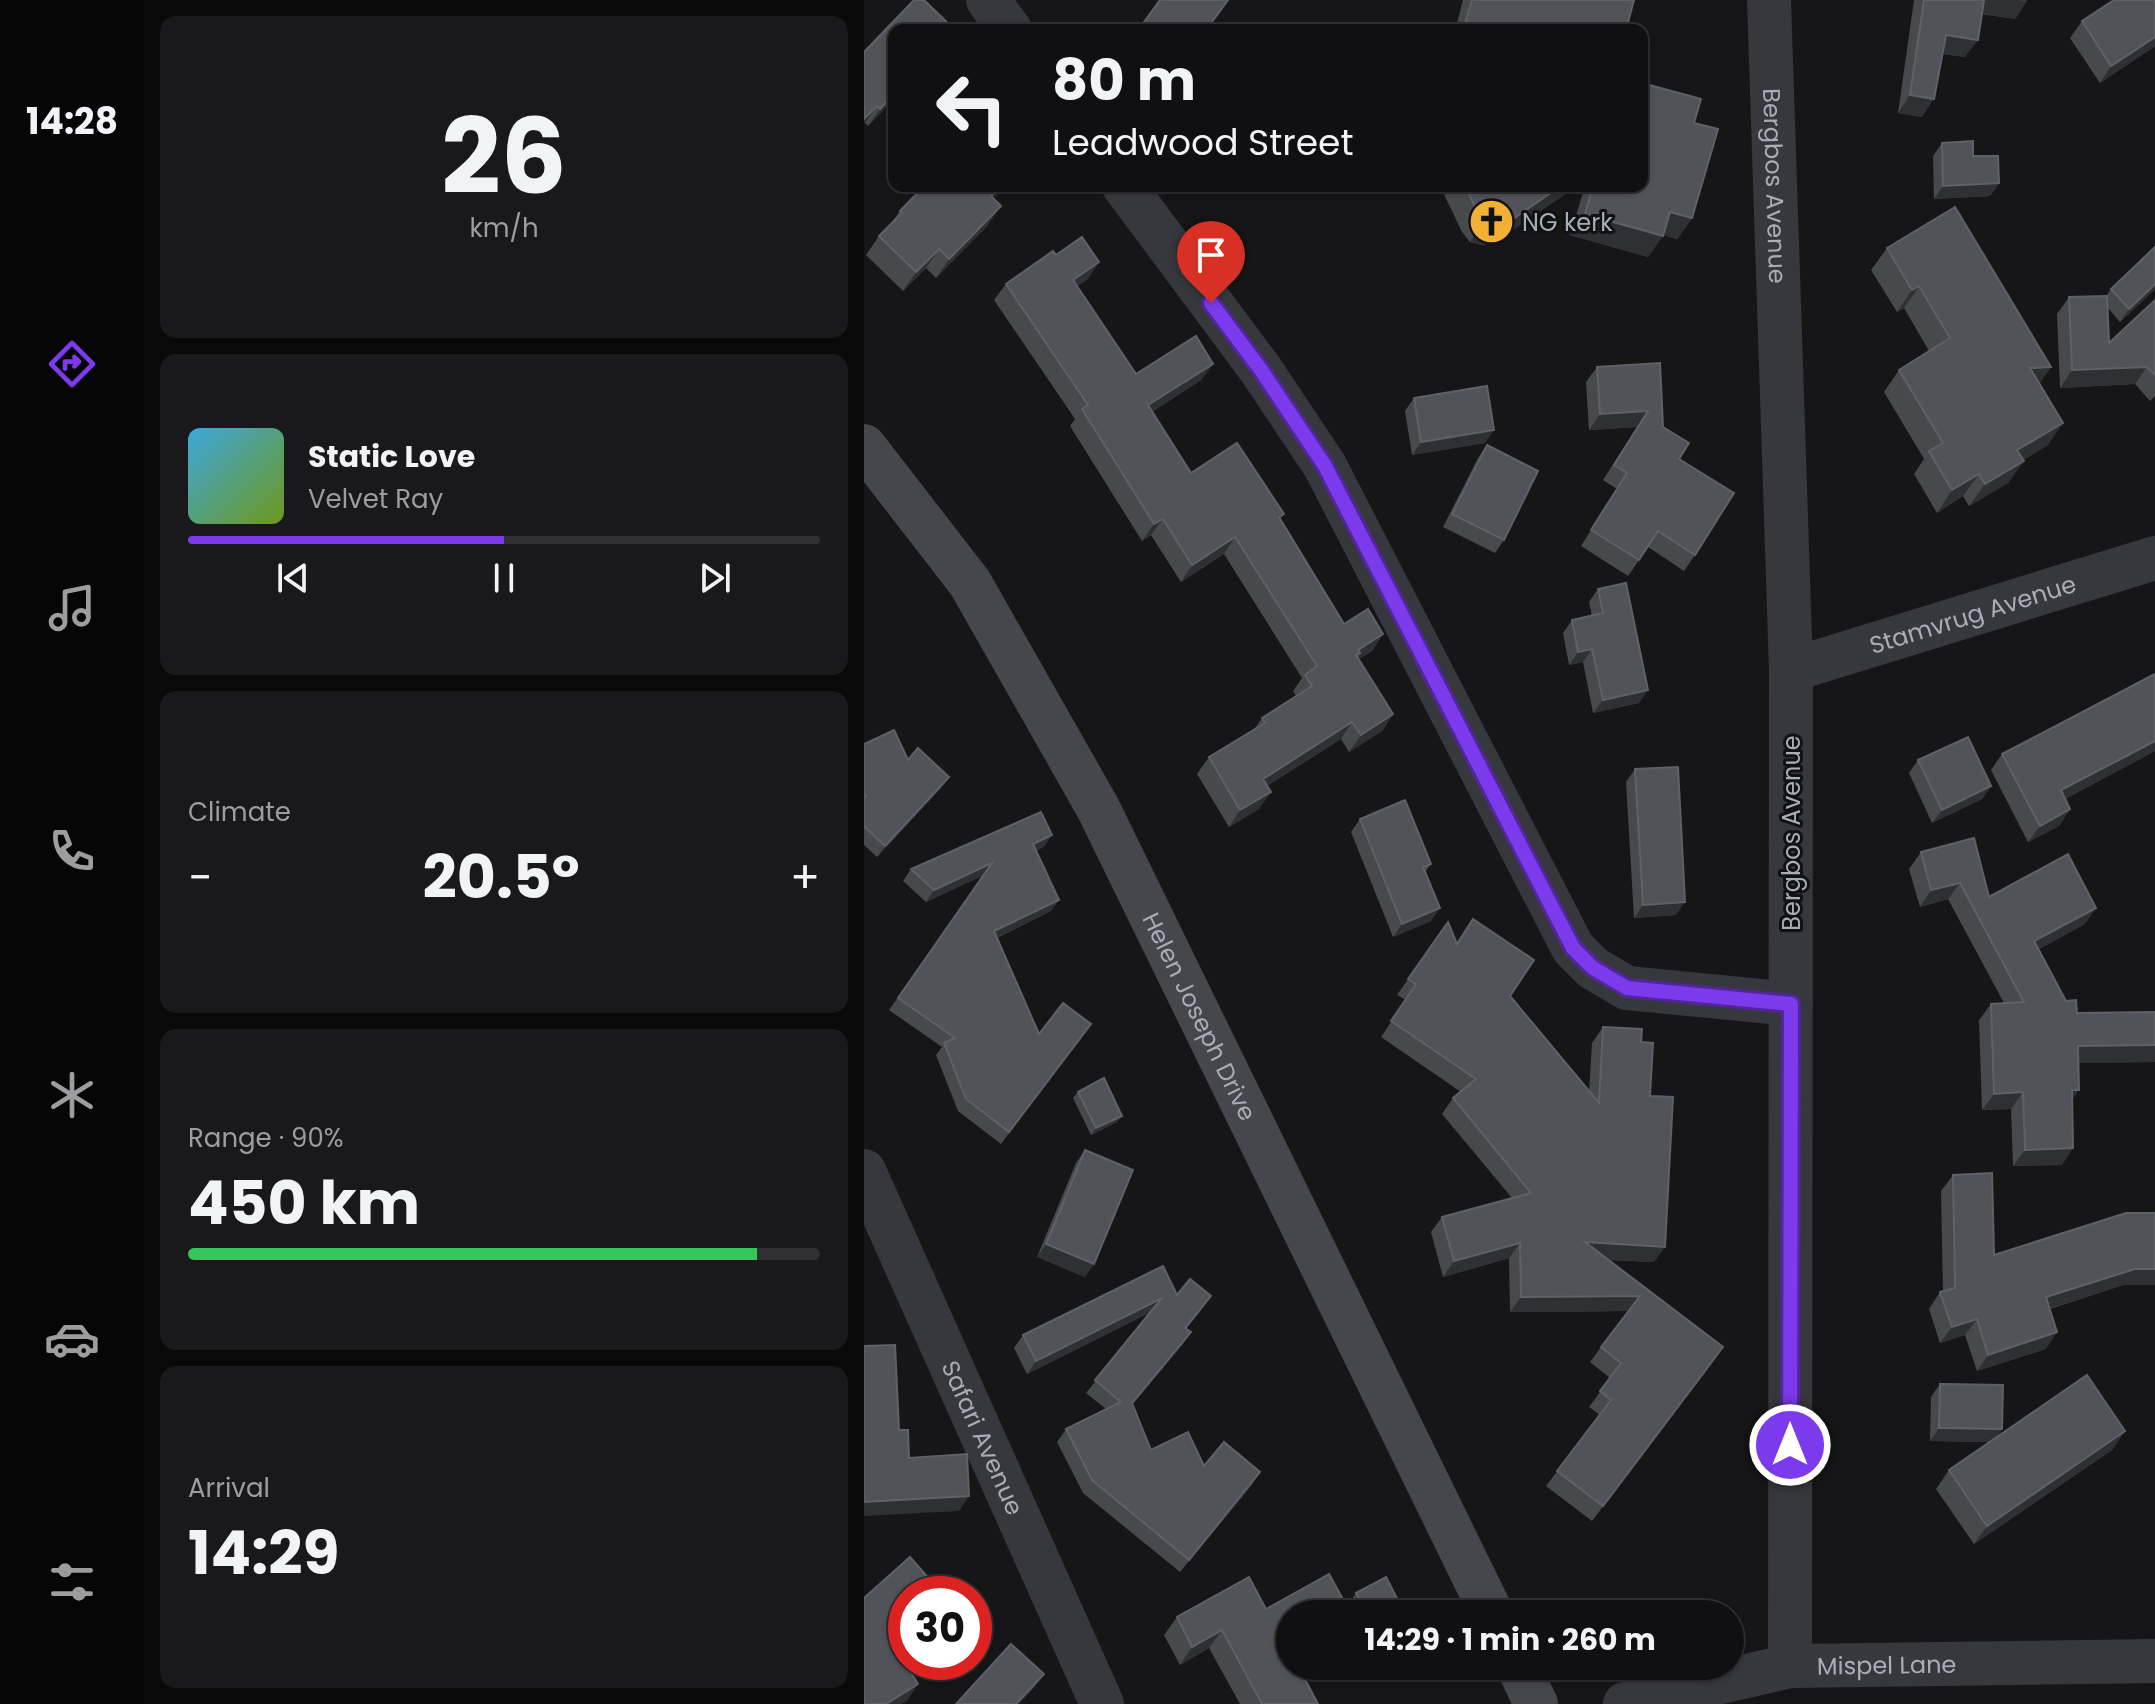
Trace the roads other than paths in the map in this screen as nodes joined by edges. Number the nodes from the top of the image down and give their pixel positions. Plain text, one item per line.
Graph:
1 (988, 0) edge
2 (1769, 0) edge
3 (1006, 24) edge
4 (1128, 192) edge
5 (864, 446) edge
6 (2155, 558) edge
7 (1791, 670) junction
8 (1791, 1004) junction
9 (864, 1171) edge
10 (1485, 1600) edge
11 (2155, 1661) edge
12 (1790, 1666) junction
13 (1525, 1680) edge
14 (1102, 1704) edge
15 (1536, 1704) edge
16 (1625, 1704) edge

1 - 3 street
2 - 7 street, Bergbos Avenue
4 - 8 street
5 - 10 street, Helen Joseph Drive
6 - 7 street, Stamvrug Avenue
7 - 8 street, Bergbos Avenue
8 - 12 street, Bergbos Avenue
9 - 14 street, Safari Avenue
11 - 12 street, Mispel Lane
12 - 16 street, Mispel Lane
13 - 15 street

